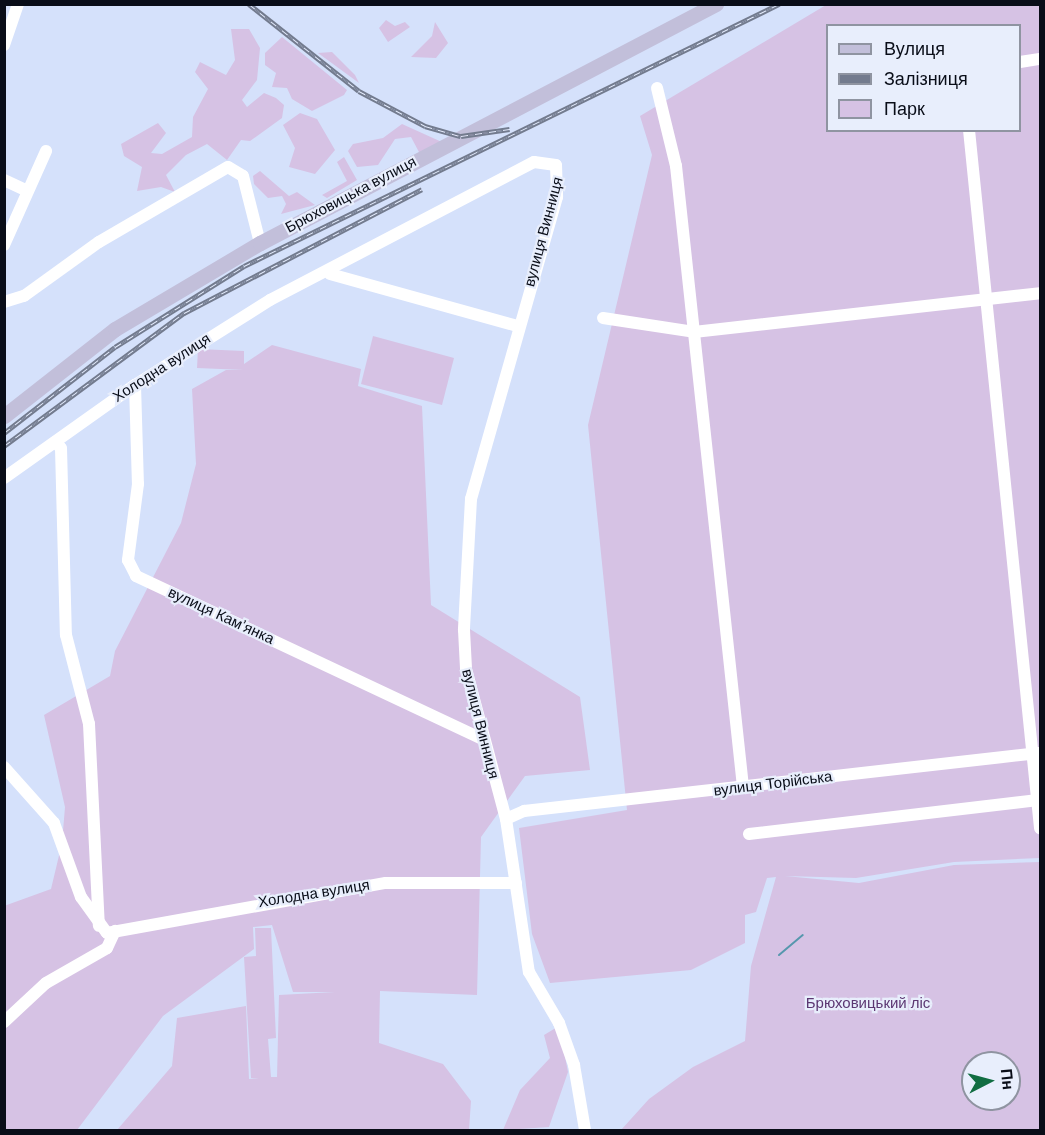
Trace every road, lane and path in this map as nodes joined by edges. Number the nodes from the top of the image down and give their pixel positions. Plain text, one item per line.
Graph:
1 (18, 4) edge
2 (716, 4) edge
3 (4, 45) edge
4 (1041, 59) edge
5 (1021, 62) edge
6 (657, 88) dead end
7 (969, 132) edge
8 (46, 151) dead end
9 (560, 170) joint
10 (4, 180) edge
11 (28, 191) junction
12 (260, 243) junction
13 (4, 245) edge
14 (330, 274) junction
15 (1041, 293) edge
16 (987, 299) junction
17 (4, 302) edge
18 (603, 318) dead end
19 (517, 326) junction
20 (694, 332) junction
21 (135, 385) junction
22 (4, 416) edge
23 (55, 442) junction
24 (4, 478) edge
25 (483, 739) junction
26 (1037, 754) edge
27 (4, 767) edge
28 (743, 787) junction
29 (1038, 800) junction
30 (506, 819) junction
31 (1041, 828) edge
32 (749, 834) dead end
33 (516, 884) junction
34 (99, 929) junction
35 (115, 931) junction
36 (4, 1022) edge
37 (585, 1131) edge

1 - 3 street
2 - 12 main road, Брюховицька вулиця
4 - 5 street
6 - 20 street
7 - 16 street
8 - 11 street
9 - 14 street, Холодна вулиця
9 - 19 street, вулиця Винниця
10 - 11 street
11 - 13 street
12 - 17 street
12 - 22 main road, Брюховицька вулиця
14 - 19 street
14 - 21 street, Холодна вулиця
15 - 16 street
16 - 20 street
16 - 26 street
18 - 20 street
19 - 25 street, вулиця Винниця
20 - 28 street
21 - 23 street, Холодна вулиця
21 - 25 street, вулиця Камʼянка
23 - 24 street, Холодна вулиця
23 - 34 street
25 - 30 street, вулиця Винниця
26 - 28 street, вулиця Торійська
26 - 29 street
27 - 34 street
28 - 30 street, вулиця Торійська
29 - 31 street
29 - 32 street
30 - 33 street, вулиця Винниця
33 - 35 street, Холодна вулиця
33 - 37 street, вулиця Винниця
34 - 35 street, Холодна вулиця
35 - 36 street

